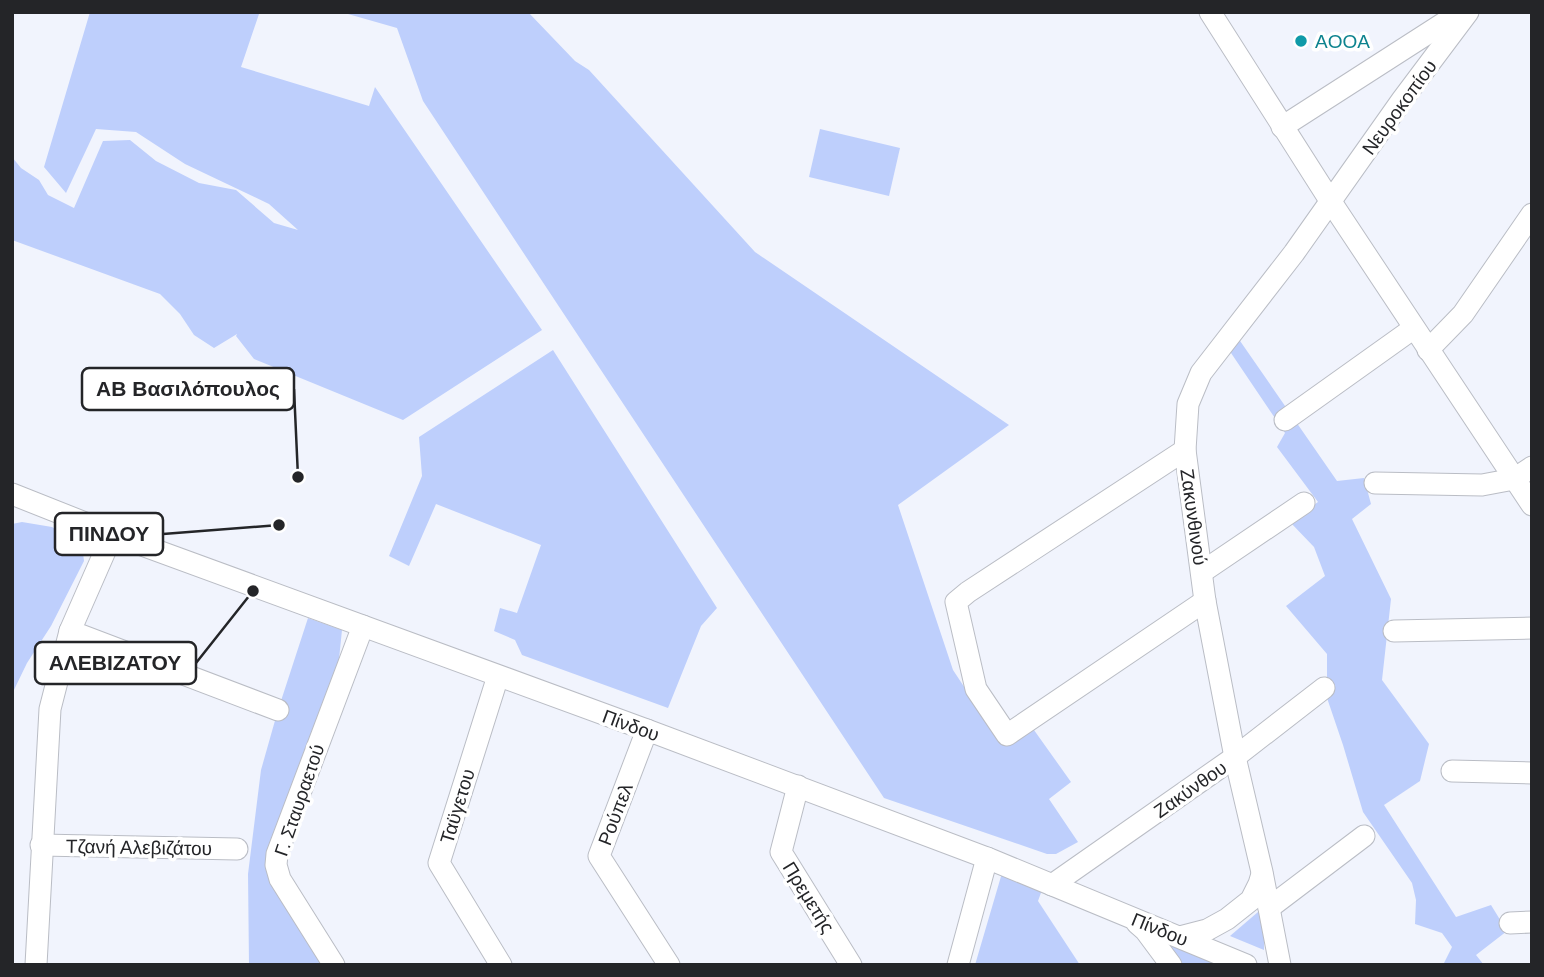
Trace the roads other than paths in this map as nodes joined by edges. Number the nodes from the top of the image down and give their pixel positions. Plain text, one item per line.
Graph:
1 (1210, 12) edge
2 (1461, 12) edge
3 (1468, 12) edge
4 (1282, 127) junction
5 (1331, 202) junction
6 (1532, 214) edge
7 (1414, 328) junction
8 (1428, 350) junction
9 (1285, 421) dead end
10 (1185, 450) junction
11 (1523, 473) edge
12 (1375, 483) dead end
13 (12, 494) edge
14 (1304, 503) dead end
15 (1532, 505) edge
16 (113, 533) junction
17 (1202, 572) junction
18 (1205, 601) junction
19 (363, 626) junction
20 (1532, 628) edge
21 (70, 631) junction
22 (1394, 631) dead end
23 (498, 676) junction
24 (1324, 688) dead end
25 (278, 710) dead end
26 (647, 730) junction
27 (1236, 757) junction
28 (1452, 771) dead end
29 (1532, 773) edge
30 (798, 786) junction
31 (1364, 836) dead end
32 (41, 845) junction
33 (237, 849) dead end
34 (987, 858) junction
35 (1262, 872) junction
36 (1052, 885) junction
37 (1269, 908) junction
38 (1129, 917) junction
39 (1532, 922) edge
40 (1510, 923) dead end
41 (1180, 937) junction
42 (36, 965) edge
43 (334, 965) edge
44 (501, 965) edge
45 (669, 965) edge
46 (851, 965) edge
47 (958, 965) edge
48 (1171, 965) edge
49 (1246, 965) edge
50 (1280, 965) edge

1 - 4 street
2 - 4 street
3 - 5 street, Νευροκοπίου
4 - 5 street
5 - 7 street
5 - 10 street, Ζακυνθινού
6 - 8 street
7 - 8 street
7 - 9 street
8 - 11 street
10 - 17 street, Ζακυνθινού
10 - 18 street
11 - 12 street
11 - 15 street
13 - 16 street, Πίνδου
14 - 17 street
16 - 19 street, Πίνδου
16 - 21 street, Τζανή Αλεβιζάτου
17 - 18 street, Ζακυνθινού
18 - 27 street, Ζακυνθινού
19 - 23 street, Πίνδου
19 - 43 street, Γ. Σταυραετού
20 - 22 street
21 - 25 street
21 - 32 street, Τζανή Αλεβιζάτου
23 - 26 street, Πίνδου
23 - 44 street, Ταϋγετου
24 - 27 street, Ζακύνθου
26 - 30 street, Πίνδου
26 - 45 street, Ρούπελ
27 - 35 street, Ζακυνθινού
27 - 36 street, Ζακύνθου
28 - 29 street
30 - 34 street, Πίνδου
30 - 46 street, Πρεμετής
31 - 37 street
32 - 33 street, Τζανή Αλεβιζάτου
32 - 42 street, Τζανή Αλεβιζάτου
34 - 36 street, Πίνδου
34 - 47 street
35 - 37 street, Ζακυνθινού
35 - 41 street
36 - 38 street, Πίνδου
37 - 50 street, Ζακυνθινού
38 - 41 street, Πίνδου
38 - 48 street
39 - 40 street
41 - 49 street, Πίνδου

